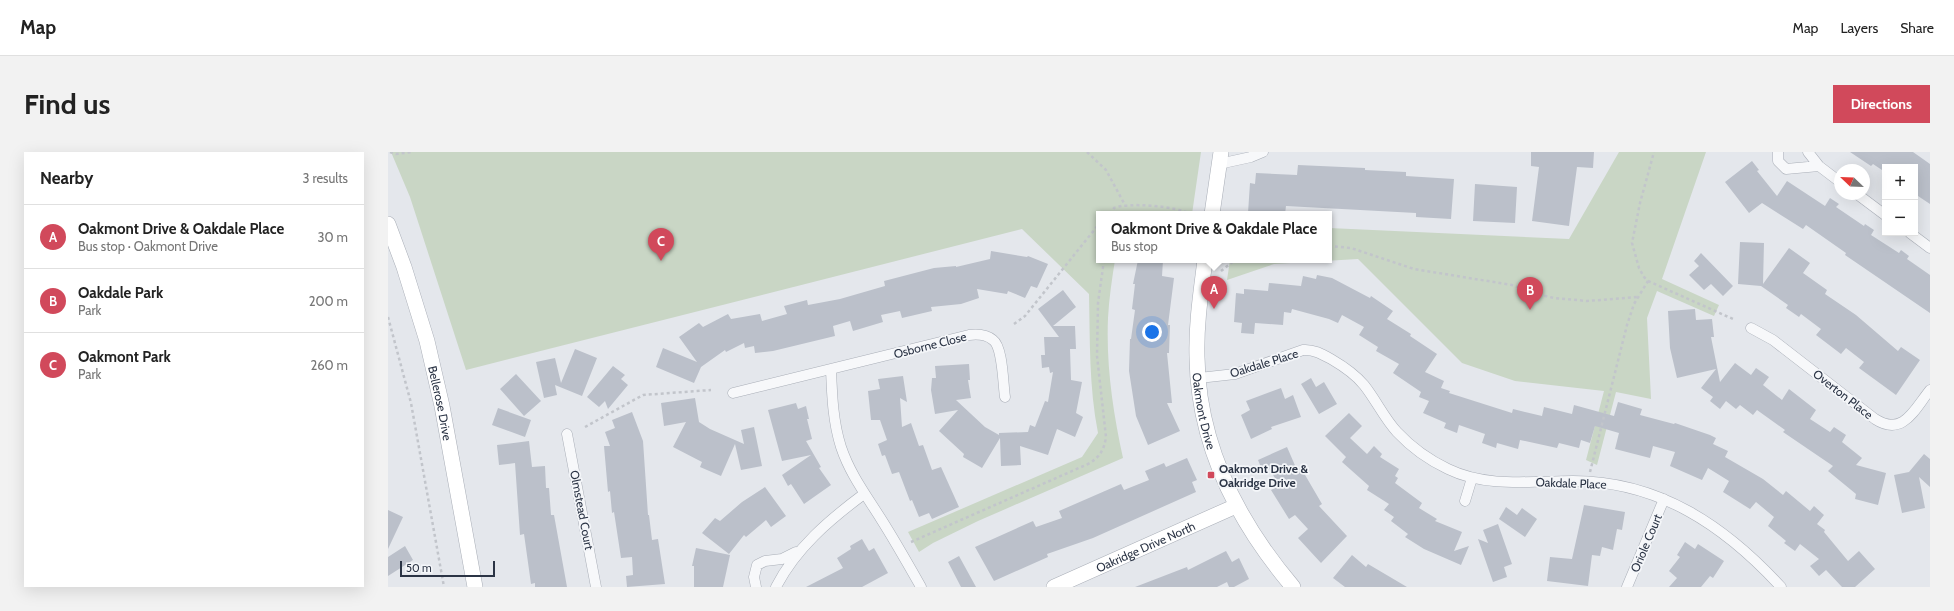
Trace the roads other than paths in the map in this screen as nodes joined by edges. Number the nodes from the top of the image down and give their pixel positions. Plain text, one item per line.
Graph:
1 (1263, 152) edge
2 (1778, 152) edge
3 (1808, 152) edge
4 (1220, 158) edge
5 (1819, 166) junction
6 (1834, 177) edge
7 (1865, 200) edge
8 (1212, 211) edge
9 (1882, 213) edge
10 (388, 224) edge
11 (1914, 236) edge
12 (1930, 248) edge
13 (1205, 263) edge
14 (1751, 328) dead end
15 (831, 369) junction
16 (1199, 378) junction
17 (1930, 390) edge
18 (733, 393) dead end
19 (1005, 397) dead end
20 (567, 434) dead end
21 (1472, 478) junction
22 (864, 494) junction
23 (1664, 499) junction
24 (1465, 501) dead end
25 (1236, 506) junction
26 (798, 551) junction
27 (475, 587) edge
28 (596, 587) edge
29 (756, 587) edge
30 (776, 587) edge
31 (921, 587) edge
32 (1054, 587) edge
33 (1293, 587) edge
34 (1627, 587) edge
35 (1781, 587) edge

1 - 4 street
2 - 5 street
3 - 5 street
4 - 8 street
5 - 6 street
7 - 9 street
10 - 27 street, Bellerose Drive
11 - 12 street
13 - 16 street, Oakmont Drive
14 - 17 street, Overton Place
15 - 18 street, Osborne Close
15 - 19 street, Osborne Close
15 - 22 street
16 - 21 street, Oakdale Place
16 - 25 street, Oakmont Drive
20 - 28 street, Olmstead Court
21 - 23 street, Oakdale Place
21 - 24 street
22 - 26 street
22 - 31 street
23 - 34 street, Oriole Court
23 - 35 street, Oakdale Place
25 - 32 street, Oakridge Drive North
25 - 33 street, Oakmont Drive
26 - 29 street
26 - 30 street

